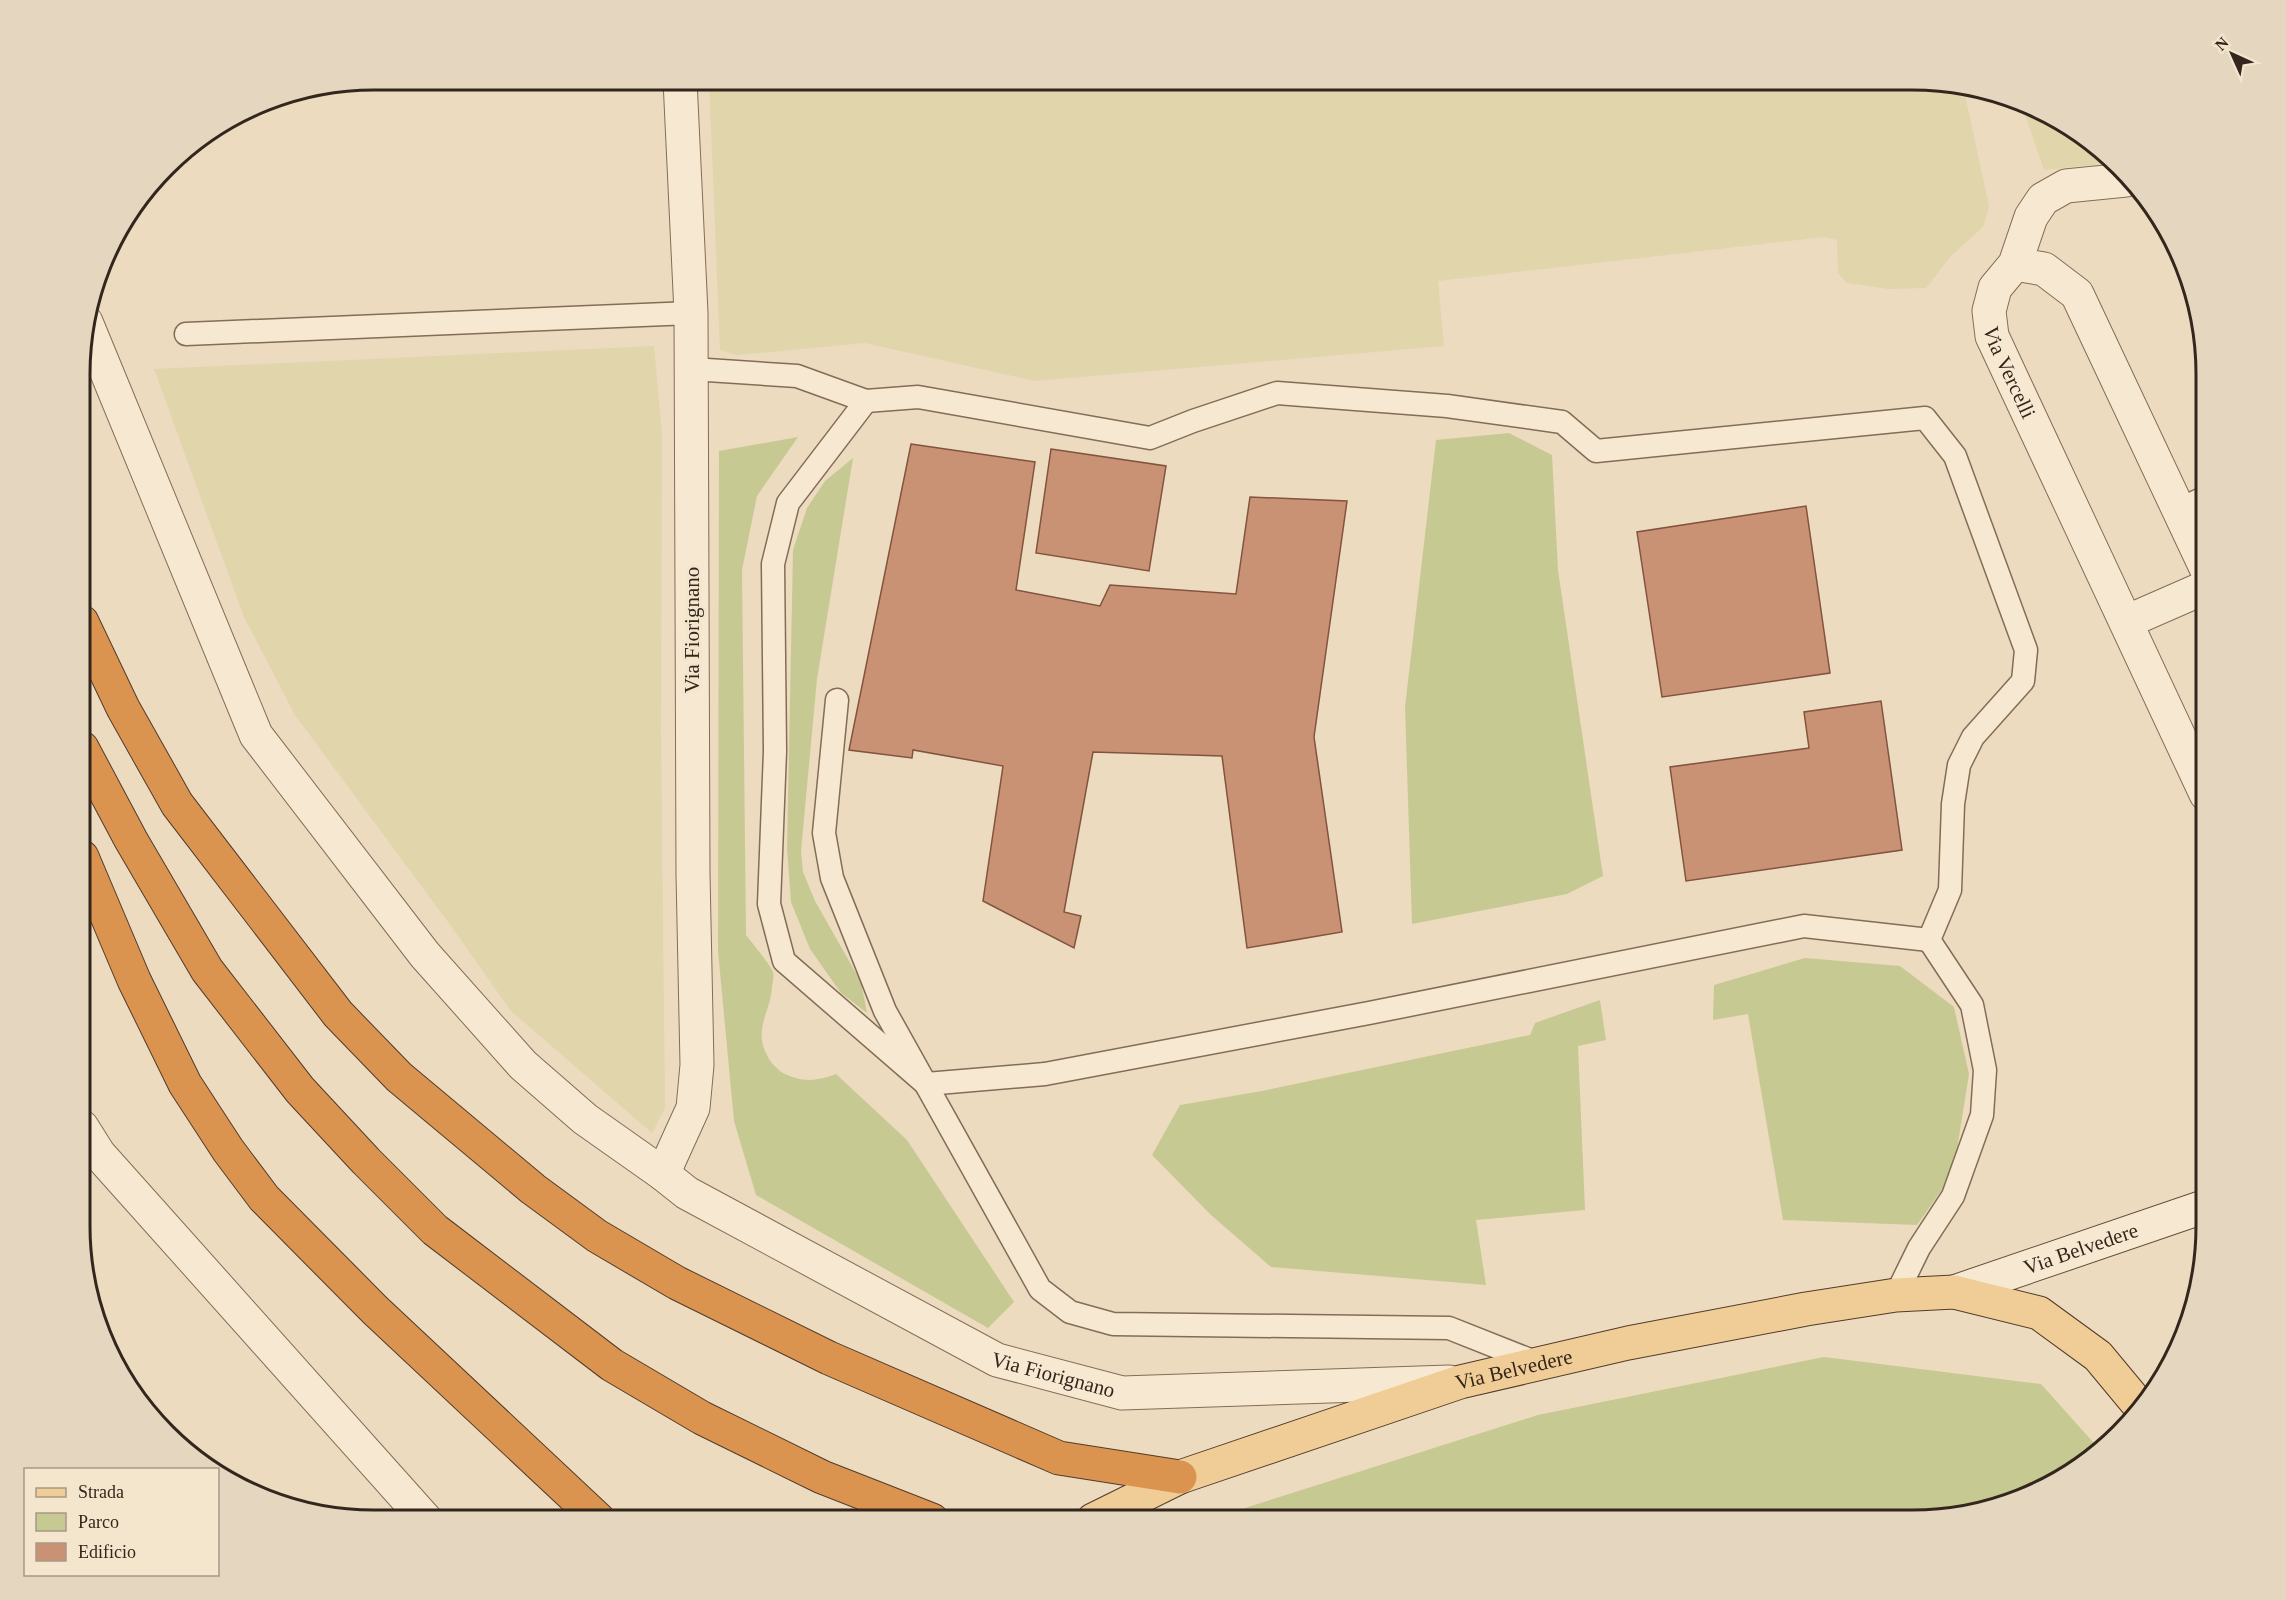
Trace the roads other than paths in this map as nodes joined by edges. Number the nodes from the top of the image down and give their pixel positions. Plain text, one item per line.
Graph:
1 (680, 90) edge
2 (2120, 181) edge
3 (2015, 264) junction
4 (691, 313) junction
5 (186, 334) dead end
6 (92, 337) edge
7 (692, 369) junction
8 (866, 401) junction
9 (2192, 503) edge
10 (2196, 521) edge
11 (2196, 591) edge
12 (2126, 622) junction
13 (90, 639) edge
14 (837, 700) dead end
15 (90, 763) edge
16 (2196, 772) edge
17 (90, 876) edge
18 (1929, 940) junction
19 (926, 1084) junction
20 (90, 1140) edge
21 (675, 1184) junction
22 (2196, 1209) edge
23 (1954, 1292) junction
24 (1896, 1295) junction
25 (1540, 1364) junction
26 (1460, 1382) junction
27 (2135, 1401) edge
28 (1180, 1478) junction
29 (417, 1510) edge
30 (588, 1510) edge
31 (906, 1510) edge
32 (1114, 1510) edge

1 - 4 street, Via Fiorignano
2 - 3 street
3 - 9 street
3 - 12 street, Via Vercelli
4 - 5 lane
4 - 7 street, Via Fiorignano
6 - 21 street
7 - 8 lane
7 - 21 street, Via Fiorignano
8 - 18 lane
8 - 19 lane
9 - 10 street
11 - 12 street
12 - 16 street, Via Vercelli
13 - 28 highway
14 - 19 lane
15 - 31 highway
17 - 30 highway
18 - 19 lane
18 - 24 lane
19 - 25 lane
20 - 29 street
21 - 26 street, Via Fiorignano
22 - 23 street, Via Belvedere
23 - 24 main road, Via Belvedere
23 - 27 main road, Via Belvedere
24 - 25 main road, Via Belvedere
25 - 26 main road, Via Belvedere
26 - 28 main road, Via Belvedere
28 - 32 main road, Via Belvedere

